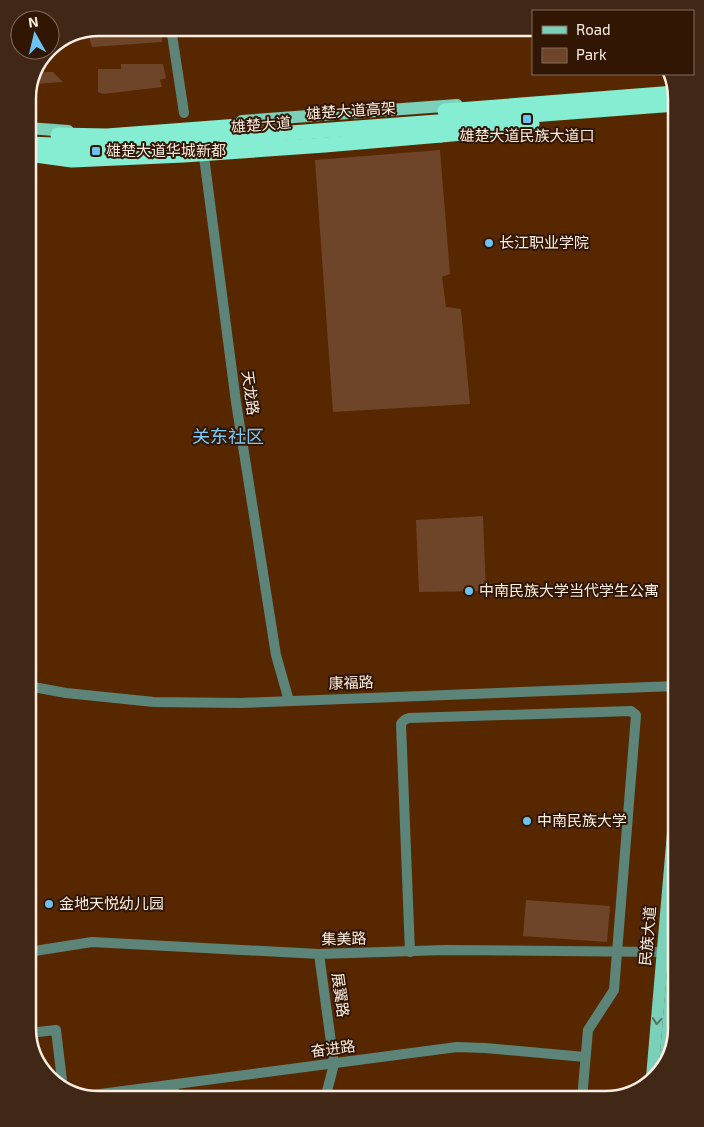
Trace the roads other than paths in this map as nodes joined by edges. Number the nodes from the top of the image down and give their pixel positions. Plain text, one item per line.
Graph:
1 (172, 36) edge
2 (667, 87) edge
3 (668, 94) edge
4 (668, 105) edge
5 (668, 110) edge
6 (184, 113) dead end
7 (588, 116) junction
8 (36, 129) edge
9 (36, 134) edge
10 (36, 144) edge
11 (203, 146) junction
12 (36, 152) edge
13 (36, 153) edge
14 (668, 686) edge
15 (36, 687) edge
16 (289, 701) junction
17 (36, 951) edge
18 (617, 951) junction
19 (410, 952) junction
20 (668, 952) edge
21 (319, 954) junction
22 (668, 972) edge
23 (668, 1008) edge
24 (36, 1032) edge
25 (666, 1042) edge
26 (586, 1057) junction
27 (334, 1064) junction
28 (653, 1068) edge
29 (62, 1078) edge
30 (173, 1085) junction
31 (143, 1091) edge
32 (174, 1091) edge
33 (327, 1091) edge
34 (583, 1091) edge

1 - 6 street
2 - 8 main road, 雄楚大道
3 - 9 highway, 雄楚大道高架
4 - 10 highway, 雄楚大道高架
5 - 7 main road, 雄楚大道
7 - 11 main road, 雄楚大道
7 - 13 highway, bridge
11 - 12 main road, 雄楚大道
11 - 16 street, 天龙路
14 - 16 street, 康福路
15 - 16 street, 康福路
17 - 21 street, 集美路
18 - 19 street, 集美路
18 - 19 street
18 - 20 street, 集美路
18 - 26 street
19 - 21 street, 集美路
21 - 27 street, 展翼路
22 -> 28 main road, 民族大道
23 - 25 main road, 民族大道
24 - 29 street
26 - 27 street, 奋进路
26 - 34 street
27 - 30 street, 奋进路
27 - 33 street, 展翼路
30 - 31 street, 奋进路
30 - 32 street

